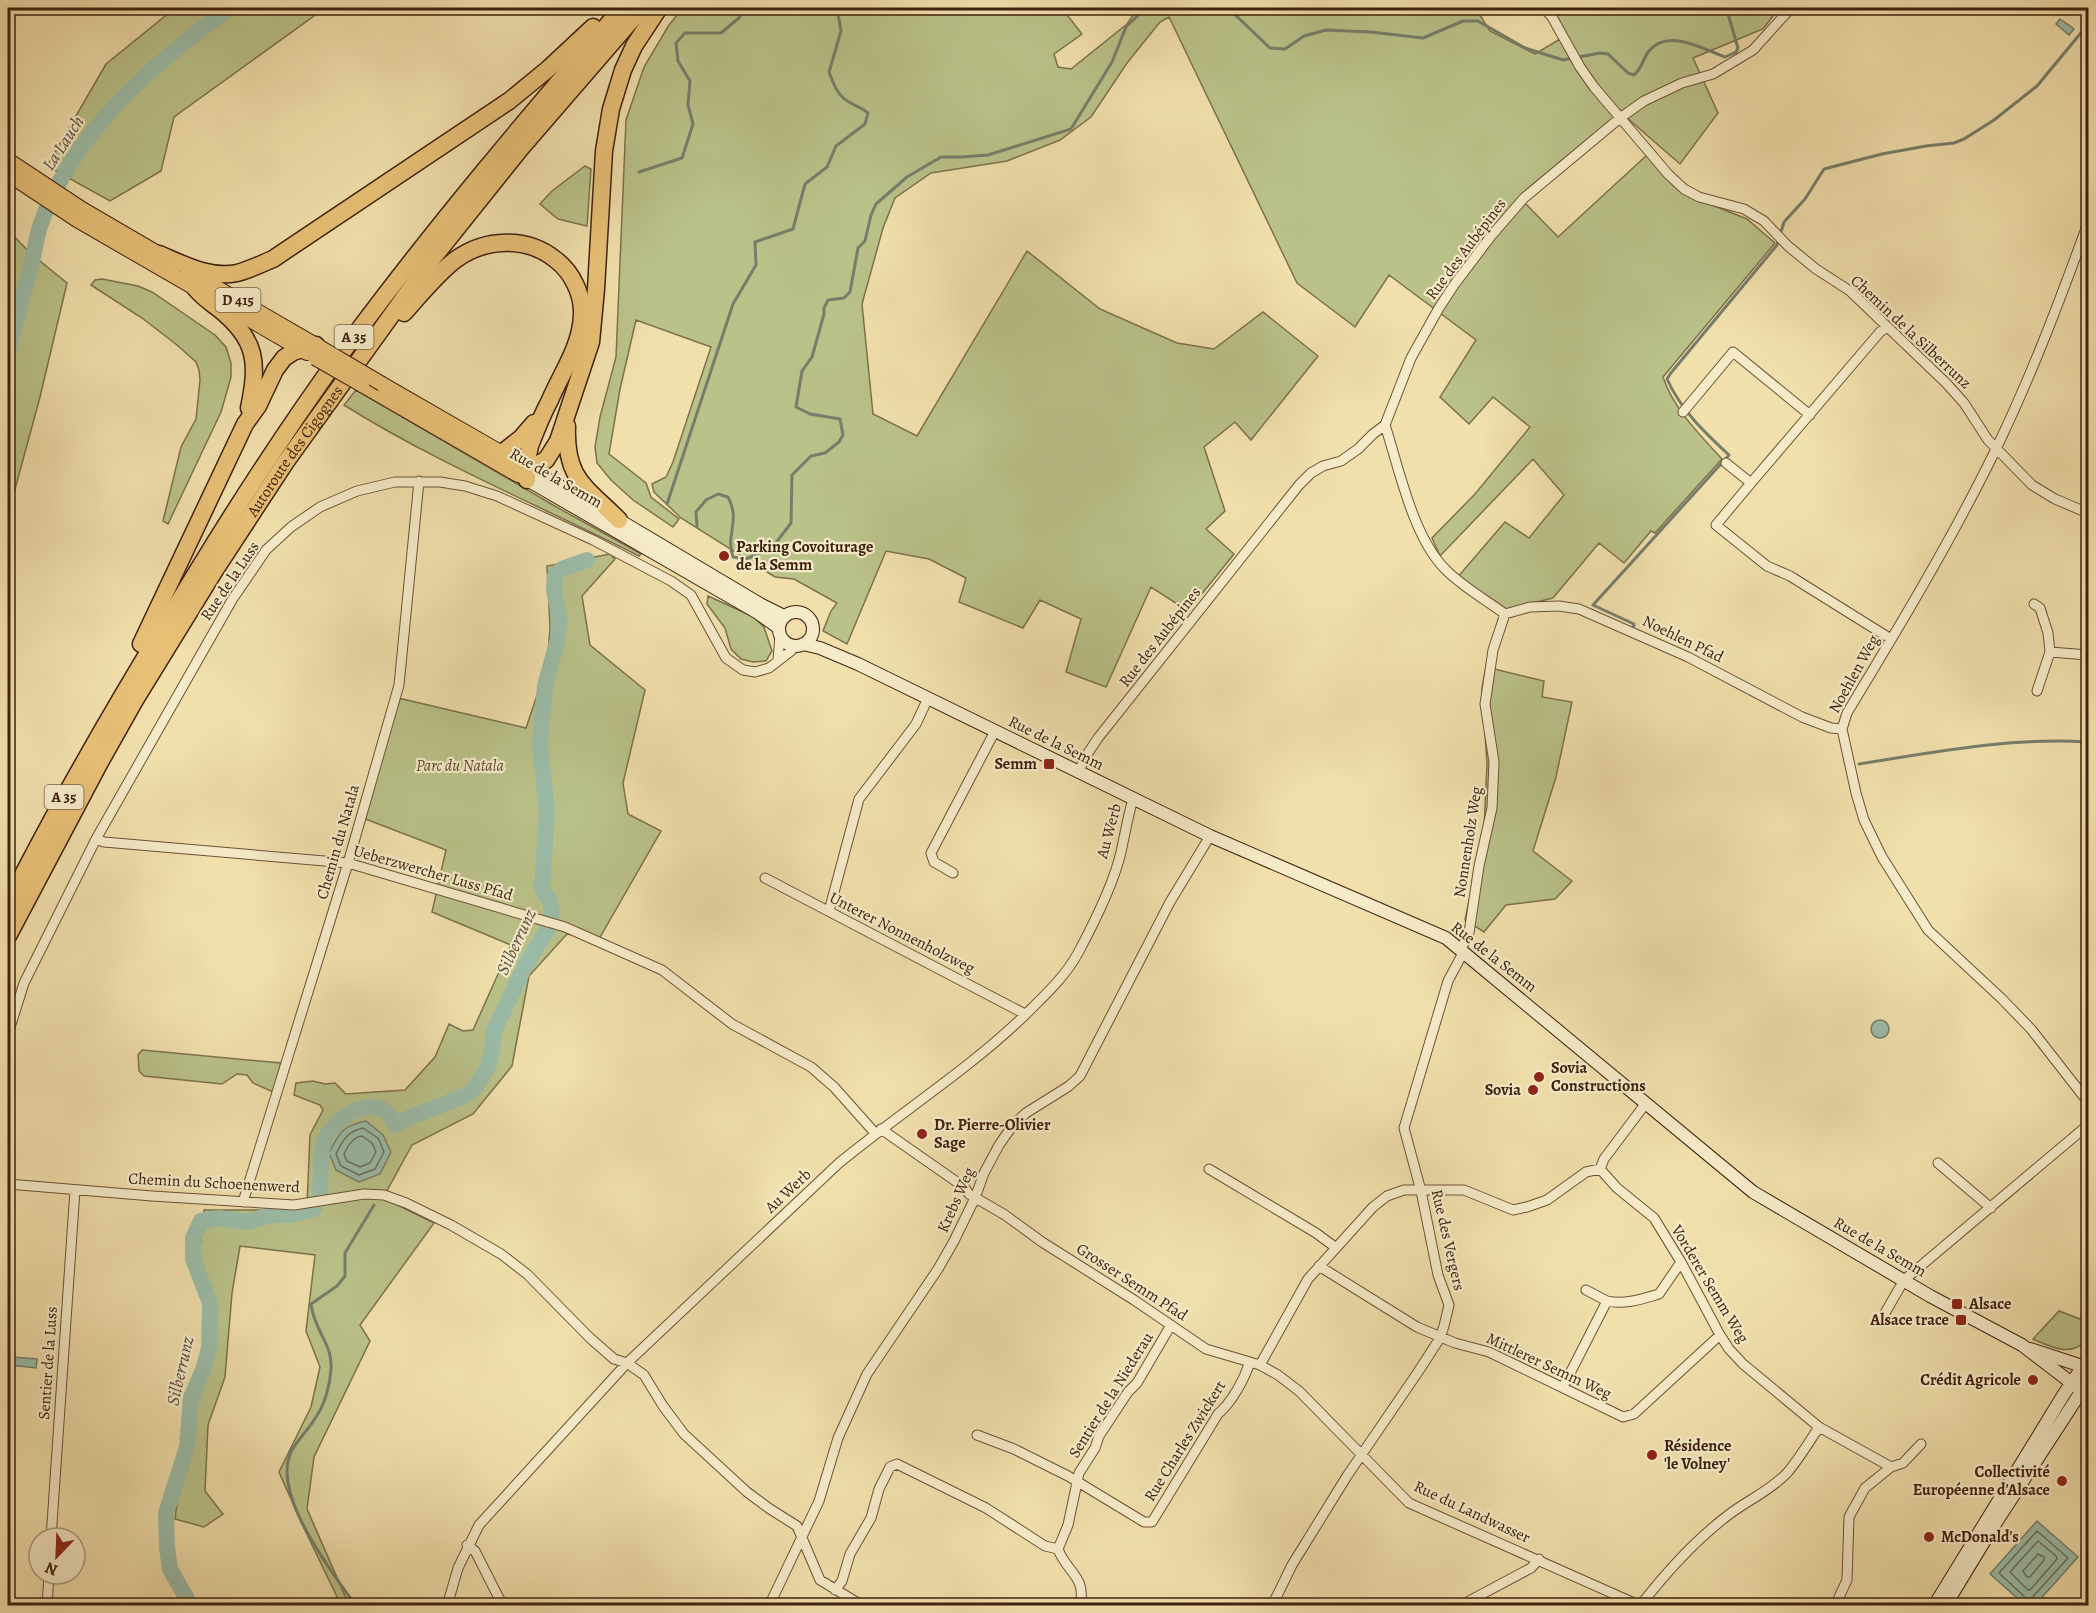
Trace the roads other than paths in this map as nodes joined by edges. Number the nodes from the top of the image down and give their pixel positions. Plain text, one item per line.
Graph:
1 (621, 8) edge
2 (642, 8) edge
3 (659, 8) edge
4 (1544, 8) edge
5 (1791, 8) edge
6 (2084, 8) edge
7 (2088, 9) edge
8 (1620, 118) junction
9 (8, 160) edge
10 (8, 174) edge
11 (27, 182) junction
12 (79, 214) junction
13 (2088, 223) edge
14 (159, 254) junction
15 (195, 288) junction
16 (1887, 327) junction
17 (314, 350) junction
18 (355, 382) junction
19 (549, 400) junction
20 (1683, 412) dead end
21 (1810, 415) junction
22 (567, 416) junction
23 (245, 424) junction
24 (1385, 425) junction
25 (1996, 449) junction
26 (502, 453) junction
27 (1726, 463) dead end
28 (524, 474) junction
29 (418, 481) junction
30 (1751, 483) junction
31 (2088, 513) edge
32 (619, 520) junction
33 (2034, 604) dead end
34 (1505, 615) junction
35 (781, 626) junction
36 (812, 632) junction
37 (1891, 639) junction
38 (799, 645) junction
39 (2050, 652) junction
40 (2088, 655) edge
41 (778, 660) junction
42 (858, 664) junction
43 (124, 692) junction
44 (2037, 692) dead end
45 (928, 698) junction
46 (1842, 729) junction
47 (995, 731) junction
48 (1079, 772) junction
49 (1133, 799) junction
50 (1210, 836) junction
51 (96, 839) junction
52 (348, 863) junction
53 (952, 873) dead end
54 (765, 878) dead end
55 (8, 904) edge
56 (829, 911) junction
57 (8, 936) edge
58 (1462, 950) junction
59 (1025, 1014) junction
60 (8, 1034) edge
61 (2088, 1102) edge
62 (1646, 1103) junction
63 (2088, 1125) edge
64 (878, 1131) junction
65 (1938, 1162) dead end
66 (1209, 1169) dead end
67 (1600, 1169) junction
68 (8, 1184) edge
69 (75, 1190) junction
70 (1421, 1191) junction
71 (975, 1198) junction
72 (243, 1202) junction
73 (1991, 1208) junction
74 (1335, 1247) junction
75 (1681, 1263) junction
76 (1319, 1266) junction
77 (1904, 1280) junction
78 (1586, 1290) dead end
79 (1607, 1301) junction
80 (1881, 1320) dead end
81 (1171, 1325) junction
82 (1720, 1335) junction
83 (1440, 1338) junction
84 (2026, 1348) junction
85 (1250, 1362) junction
86 (627, 1364) junction
87 (2087, 1364) edge
88 (1260, 1365) junction
89 (2083, 1387) edge
90 (1563, 1388) junction
91 (1819, 1427) junction
92 (977, 1434) dead end
93 (1921, 1444) dead end
94 (1361, 1456) junction
95 (1891, 1467) junction
96 (1077, 1480) junction
97 (52, 1526) edge
98 (802, 1536) junction
99 (1976, 1543) junction
100 (467, 1545) junction
101 (1058, 1549) junction
102 (1539, 1559) junction
103 (48, 1586) edge
104 (835, 1590) junction
105 (46, 1605) edge
106 (447, 1605) edge
107 (503, 1605) edge
108 (769, 1605) edge
109 (863, 1605) edge
110 (1080, 1605) edge
111 (1272, 1605) edge
112 (1468, 1605) edge
113 (1640, 1605) edge
114 (1835, 1605) edge
115 (1934, 1605) edge
116 (1945, 1605) edge

1 - 14 highway
1 - 43 highway, Autoroute des Cigognes / A 35
2 - 18 highway, Autoroute des Cigognes / A 35
3 - 22 highway
4 - 8 street, Chemin de la Silberrunz
5 - 8 street, Rue des Aubépines
6 - 7 street
8 - 16 street, Chemin de la Silberrunz
8 - 24 street, Rue des Aubépines
9 - 11 main road, D 415
10 - 11 main road, D 415
11 - 12 main road, D 415
12 - 14 main road, D 415
12 - 15 main road, D 415
13 - 25 street, Noehlen Weg
14 - 17 main road, D 415
15 - 17 main road, D 415
15 - 23 highway
16 - 21 street
16 - 25 street, Chemin de la Silberrunz
17 - 18 main road, Rue de la Semm / D 415, bridge
17 - 23 highway
17 - 26 main road, Rue de la Semm / D 415, bridge
18 - 19 highway
18 - 28 main road, Rue de la Semm / D 415
18 - 57 highway, Autoroute des Cigognes / A 35
19 - 26 highway
19 - 28 highway
20 - 21 street
21 - 30 street
22 - 28 highway
22 - 32 highway
23 - 43 highway
24 - 34 street
24 - 48 street, Rue des Aubépines
25 - 31 street, Chemin de la Silberrunz
25 - 37 street, Noehlen Weg
26 - 28 main road, Rue de la Semm / D 415
27 - 30 street
28 - 32 main road, Rue de la Semm / D 415
28 - 35 main road, Rue de la Semm / D 415
29 - 41 street, Rue de la Luss
29 - 51 street, Rue de la Luss
29 - 52 street, Chemin du Natala
30 - 37 street
32 - 35 main road, Rue de la Semm / D 415
33 - 39 street
34 - 46 street, Noehlen Pfad
34 - 58 street, Nonnenholz Weg
35 - 36 main road
35 - 38 main road
35 - 41 street
36 - 38 main road
36 - 42 main road, Rue de la Semm
37 - 46 street, Noehlen Weg
38 - 41 street, Rue de la Luss
38 - 42 main road, Rue de la Semm
39 - 40 street
39 - 44 street
42 - 45 main road, Rue de la Semm
43 - 55 highway, Autoroute des Cigognes / A 35
45 - 47 main road, Rue de la Semm
45 - 56 street
46 - 61 street, Noehlen Weg
47 - 48 main road, Rue de la Semm
47 - 53 street
48 - 49 main road, Rue de la Semm
49 - 50 main road, Rue de la Semm
49 - 59 street, Au Werb
50 - 58 main road, Rue de la Semm
50 - 71 street, Krebs Weg
51 - 52 street, Ueberzwercher Luss Pfad
51 - 60 street, Rue de la Luss
52 - 64 street, Ueberzwercher Luss Pfad
52 - 72 street, Chemin du Natala
54 - 56 street, Unterer Nonnenholzweg
56 - 59 street, Unterer Nonnenholzweg
58 - 62 main road, Rue de la Semm
58 - 70 street, Rue des Vergers
59 - 64 street, Au Werb
62 - 67 street
62 - 77 main road, Rue de la Semm
63 - 73 street
64 - 71 street, Grosser Semm Pfad
64 - 86 street, Au Werb
65 - 73 street
66 - 74 street
67 - 70 street
67 - 75 street, Vorderer Semm Weg
68 - 69 street, Chemin du Schoenenwerd
69 - 72 street, Chemin du Schoenenwerd
69 - 97 street, Sentier de la Luss
70 - 74 street
70 - 83 street, Rue des Vergers
71 - 81 street, Grosser Semm Pfad
71 - 98 street, Krebs Weg
72 - 86 street, Chemin du Schoenenwerd
73 - 77 street
74 - 76 street
75 - 79 street
75 - 82 street, Vorderer Semm Weg
76 - 83 street, Mittlerer Semm Weg
76 - 88 street
77 - 80 street
77 - 84 main road, Rue de la Semm
78 - 79 street
79 - 90 street
81 - 85 street, Grosser Semm Pfad
81 - 96 street, Sentier de la Niederau
82 - 90 street, Mittlerer Semm Weg
82 - 91 street, Vorderer Semm Weg
83 - 90 street, Mittlerer Semm Weg
83 - 94 street, Rue des Vergers
84 - 87 main road, Rue de la Semm
84 - 89 main road, Rue de la Semm
85 - 88 street, Grosser Semm Pfad
85 - 96 street, Rue Charles Zwickert
86 - 98 street, Chemin du Schoenenwerd
86 - 100 street, Au Werb
87 - 89 main road
88 - 94 street, Rue du Landwasser
89 - 99 main road
91 - 95 street, Vorderer Semm Weg
91 - 113 street
92 - 96 street
93 - 95 street
94 - 102 street, Rue du Landwasser
94 - 111 street, Rue des Vergers
95 - 114 street
96 - 101 street, Sentier de la Niederau
98 - 104 street, Chemin du Schoenenwerd
98 - 108 street, Krebs Weg
99 - 115 main road
99 - 116 main road
100 - 106 street, Au Werb
100 - 107 street
101 - 104 street
101 - 110 street
102 - 112 street
102 - 113 street, Rue du Landwasser
103 - 105 street
104 - 109 street, Chemin du Schoenenwerd

